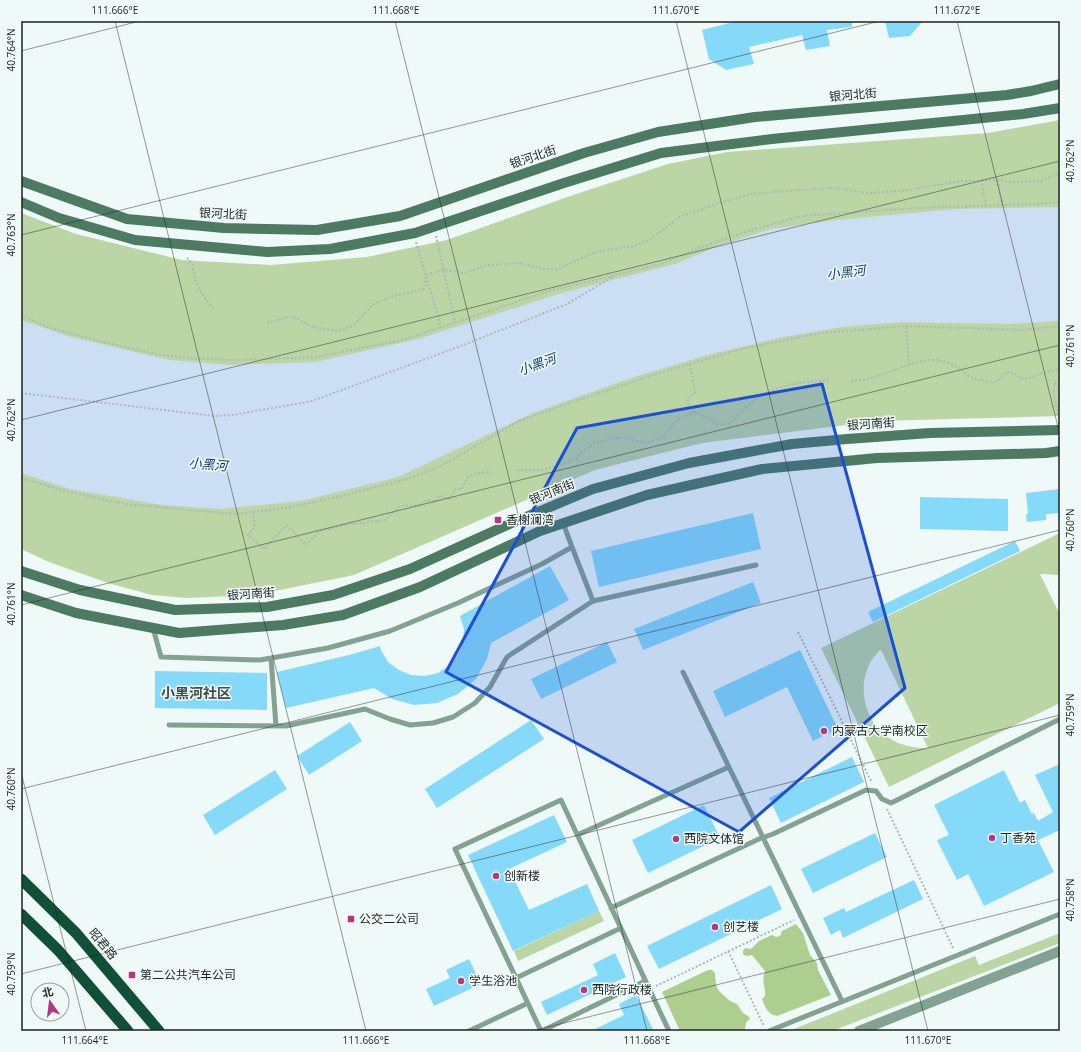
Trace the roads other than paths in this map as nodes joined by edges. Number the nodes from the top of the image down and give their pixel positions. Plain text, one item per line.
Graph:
1 (1060, 84) edge
2 (1060, 108) edge
3 (21, 181) edge
4 (21, 202) edge
5 (1060, 430) edge
6 (1060, 451) edge
7 (563, 523) junction
8 (572, 547) junction
9 (756, 565) dead end
10 (21, 571) edge
11 (21, 595) edge
12 (593, 602) junction
13 (152, 628) junction
14 (271, 658) junction
15 (683, 672) dead end
16 (1060, 719) edge
17 (169, 725) dead end
18 (276, 726) junction
19 (729, 767) junction
20 (577, 835) junction
21 (763, 837) junction
22 (21, 879) edge
23 (611, 908) junction
24 (21, 914) edge
25 (1060, 914) edge
26 (620, 928) junction
27 (1060, 951) edge
28 (516, 978) junction
29 (645, 981) junction
30 (842, 1001) junction
31 (528, 1003) junction
32 (128, 1031) edge
33 (159, 1031) edge
34 (469, 1031) edge
35 (541, 1031) edge
36 (669, 1031) edge
37 (767, 1031) edge
38 (859, 1031) edge

1 - 3 main road, 银河北街
2 - 4 main road
5 - 10 main road, 银河南街
6 - 7 main road
7 - 8 lane
7 - 13 main road
8 - 12 lane
8 - 14 lane
9 - 12 lane
11 - 13 main road
12 - 18 lane
13 - 14 lane
14 - 18 lane
15 - 19 lane
16 - 21 lane
17 - 18 lane
19 - 20 lane
19 - 21 lane
20 - 23 lane
20 - 28 lane
21 - 23 lane
21 - 30 lane
22 - 33 highway, 昭君路
23 - 26 lane
24 - 32 highway
25 - 30 lane
26 - 28 lane
26 - 29 lane
27 - 38 street
28 - 31 lane
29 - 35 lane
29 - 36 lane
30 - 37 lane
31 - 34 lane
31 - 35 lane

